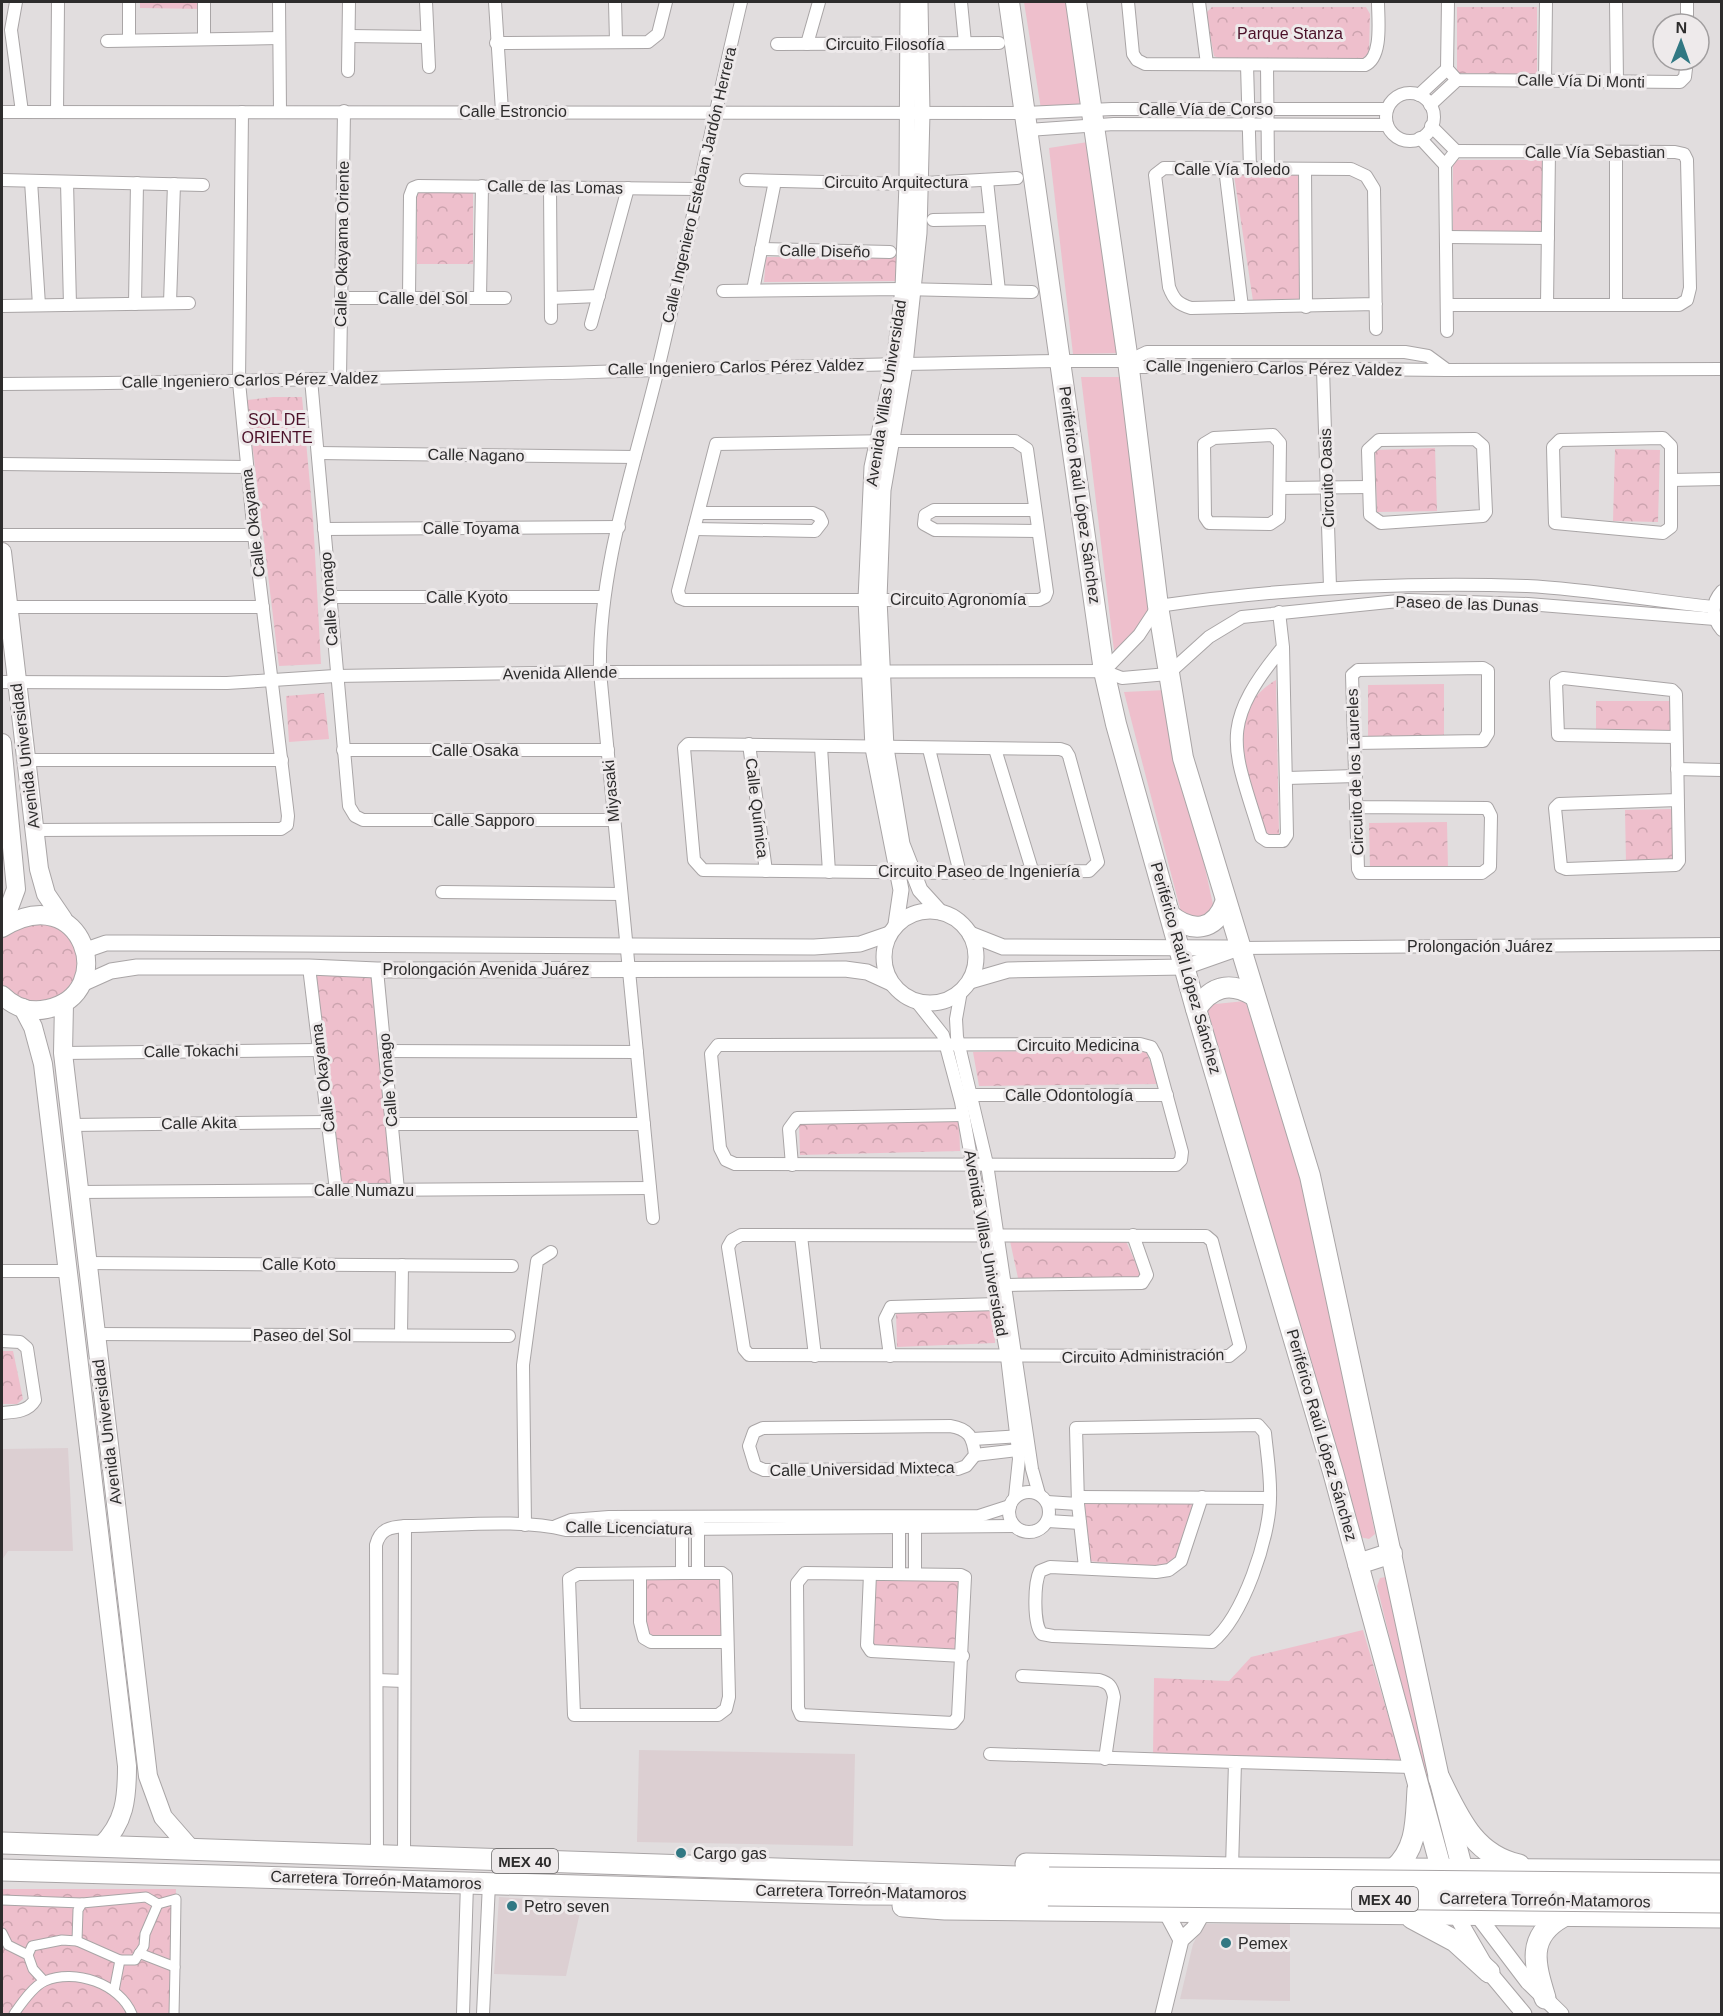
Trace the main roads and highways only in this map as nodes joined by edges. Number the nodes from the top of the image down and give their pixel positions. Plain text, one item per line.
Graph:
1 (1010, 2) edge
2 (1076, 2) edge
3 (2, 552) edge
4 (9, 682) edge
5 (2, 753) edge
6 (7, 830) edge
7 (1225, 903) junction
8 (1170, 915) junction
9 (63, 919) junction
10 (2, 928) edge
11 (2, 994) edge
12 (1253, 995) junction
13 (64, 1003) junction
14 (23, 1008) junction
15 (1196, 1009) junction
16 (1392, 1553) junction
17 (1358, 1564) junction
18 (139, 1694) junction
19 (118, 1696) junction
20 (1439, 1778) junction
21 (1418, 1789) junction
22 (2, 1843) edge
23 (101, 1846) junction
24 (191, 1849) junction
25 (1394, 1869) junction
26 (1440, 1869) junction
27 (1462, 1869) junction
28 (2, 1870) edge
29 (1537, 1870) junction
30 (1722, 1871) edge
31 (845, 1873) junction
32 (1722, 1884) edge
33 (1049, 1886) junction
34 (864, 1894) junction
35 (1722, 1902) edge
36 (1402, 1915) junction
37 (1456, 1915) junction
38 (1478, 1916) junction
39 (1562, 1917) junction
40 (1722, 1917) edge
41 (1489, 1972) road end
42 (1545, 1998) road end

1 - 8 main road, Periférico Raúl López Sánchez
2 - 7 main road
3 - 4 main road, Avenida Universidad
4 - 9 main road, Avenida Universidad
5 - 6 main road, Avenida Universidad
6 - 10 main road, Avenida Universidad
7 - 8 main road
7 - 12 main road
8 - 15 main road, Periférico Raúl López Sánchez
9 - 10 main road
9 - 13 main road, Avenida Universidad
11 - 14 main road
12 - 15 main road
12 - 16 main road
13 - 14 main road
13 - 18 main road, Avenida Universidad
14 - 19 main road, Avenida Universidad
15 - 17 main road, Periférico Raúl López Sánchez
16 - 17 main road
16 - 20 main road
17 - 21 main road, Periférico Raúl López Sánchez
18 - 19 main road
18 - 24 main road, Avenida Universidad
19 - 23 main road, Avenida Universidad
20 - 27 main road
20 - 29 highway
21 - 25 highway
21 - 26 main road, Periférico Raúl López Sánchez
22 - 23 highway, MEX 40
23 - 24 highway, MEX 40
24 - 31 highway, MEX 40
25 - 26 highway
25 - 31 highway
25 - 36 highway
26 - 27 highway
26 - 37 main road, Periférico Raúl López Sánchez
27 - 29 highway
27 - 38 main road
28 - 34 highway, Carretera Torreón-Matamoros / MEX 40
29 - 30 highway
29 - 39 highway
31 - 33 highway, MEX 40
32 - 33 highway, MEX 40, bridge
33 - 34 highway, Carretera Torreón-Matamoros / MEX 40
33 - 35 highway, Carretera Torreón-Matamoros / MEX 40, bridge
34 - 36 highway
36 - 37 highway
36 - 41 highway
37 - 38 highway
38 - 39 highway
39 - 40 highway
39 - 42 highway

